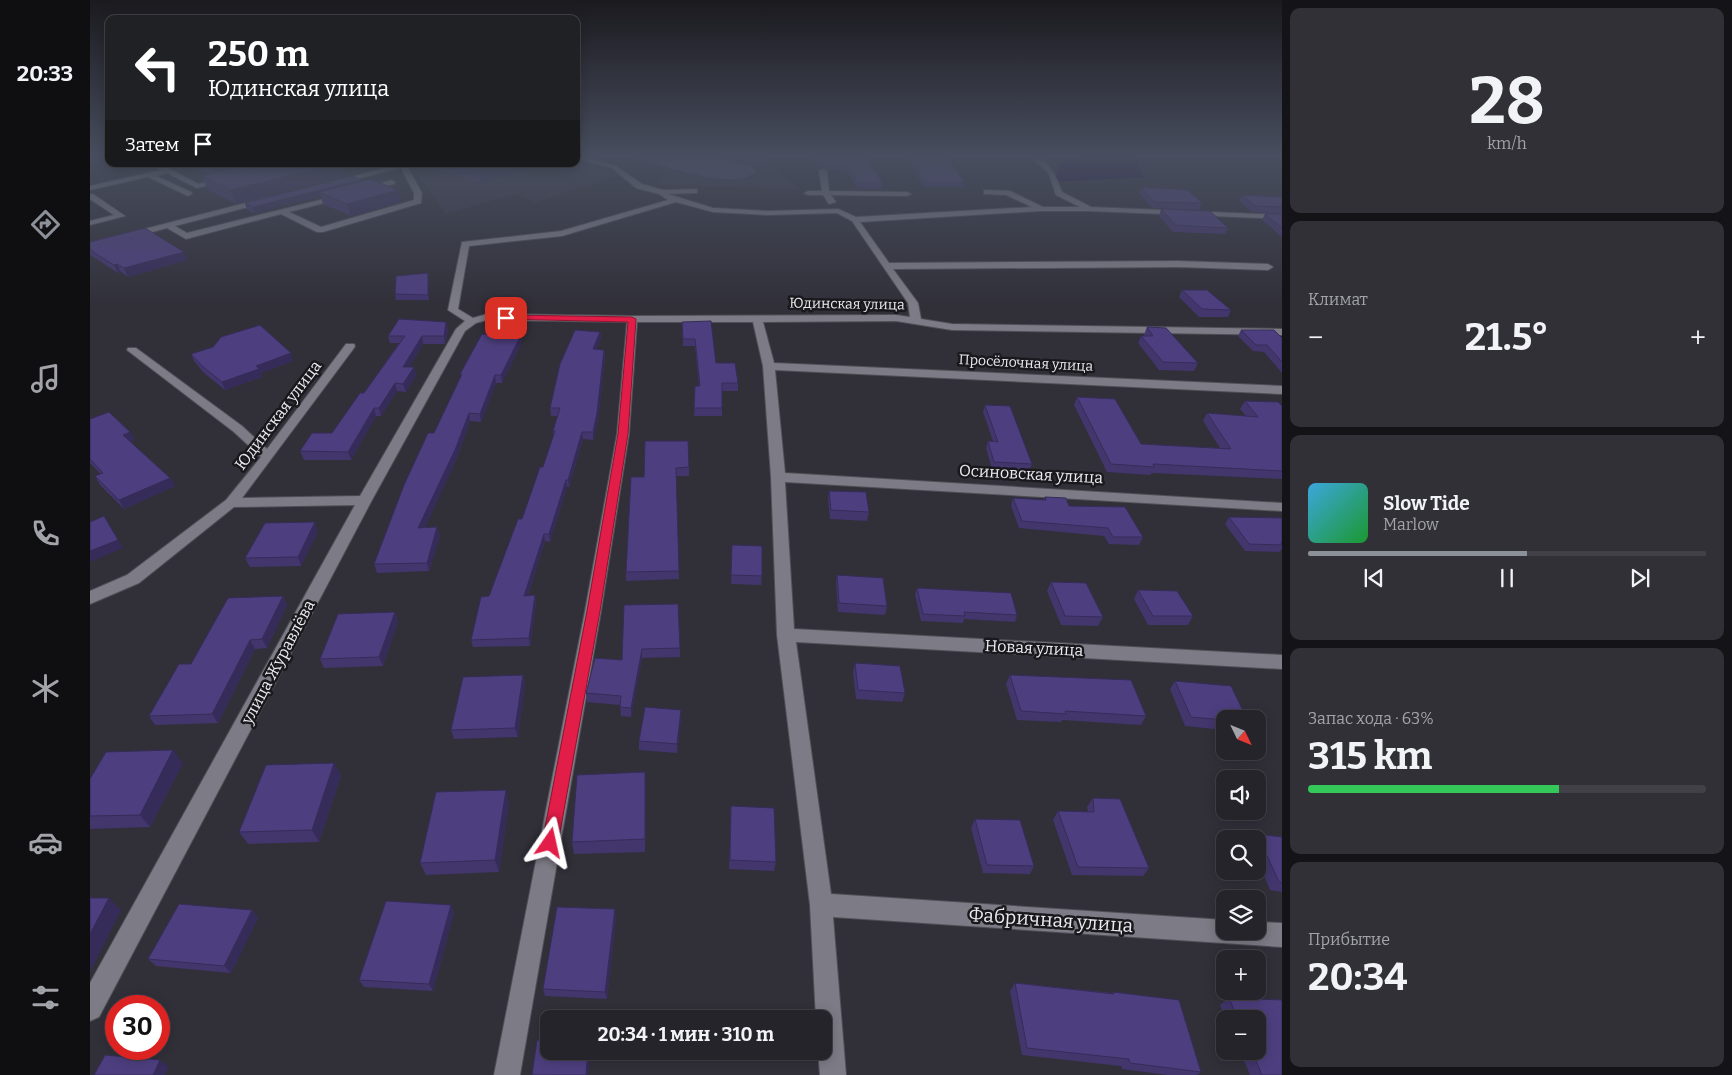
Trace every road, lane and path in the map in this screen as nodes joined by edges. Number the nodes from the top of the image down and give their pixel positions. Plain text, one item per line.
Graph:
1 (104, 205) edge
2 (248, 205) edge
3 (304, 205) edge
4 (406, 205) edge
5 (658, 205) edge
6 (696, 205) edge
7 (834, 205) edge
8 (1034, 205) edge
9 (1084, 205) edge
10 (1090, 208) junction
11 (1043, 209) junction
12 (282, 211) junction
13 (838, 211) junction
14 (1282, 217) edge
15 (855, 220) junction
16 (90, 223) edge
17 (168, 226) junction
18 (90, 246) edge
19 (886, 266) junction
20 (1268, 267) dead end
21 (632, 319) junction
22 (757, 319) junction
23 (916, 320) junction
24 (472, 321) junction
25 (1282, 332) edge
26 (350, 346) dead end
27 (132, 350) dead end
28 (769, 366) junction
29 (1282, 390) edge
30 (268, 457) junction
31 (778, 477) junction
32 (366, 500) junction
33 (230, 503) junction
34 (1282, 507) edge
35 (90, 598) edge
36 (786, 635) junction
37 (1282, 662) edge
38 (821, 905) junction
39 (1282, 935) edge
40 (90, 1008) edge
41 (507, 1075) edge
42 (833, 1075) edge

1 - 16 street
2 - 17 street
3 - 12 street
4 - 12 street
5 - 24 street
6 - 13 street
7 - 13 street
8 - 11 street
9 - 10 street
10 - 11 street
10 - 14 street
11 - 15 street
12 - 17 street
13 - 15 street
15 - 19 street
17 - 18 street
19 - 20 street
19 - 23 street
21 - 22 street, Юдинская улица
21 - 24 street, Юдинская улица
21 - 41 street
22 - 23 street, Юдинская улица
22 - 28 street
23 - 25 street, Юдинская улица
24 - 32 street, улица Журавлёва
26 - 30 street, Юдинская улица
27 - 30 street
28 - 29 street, Просёлочная улица
28 - 31 street
30 - 33 street, Юдинская улица
31 - 34 street, Осиновская улица
31 - 36 street
32 - 33 street
32 - 40 street, улица Журавлёва
33 - 35 street, Юдинская улица
36 - 37 street, Новая улица
36 - 38 street
38 - 39 street, Фабричная улица
38 - 42 street

